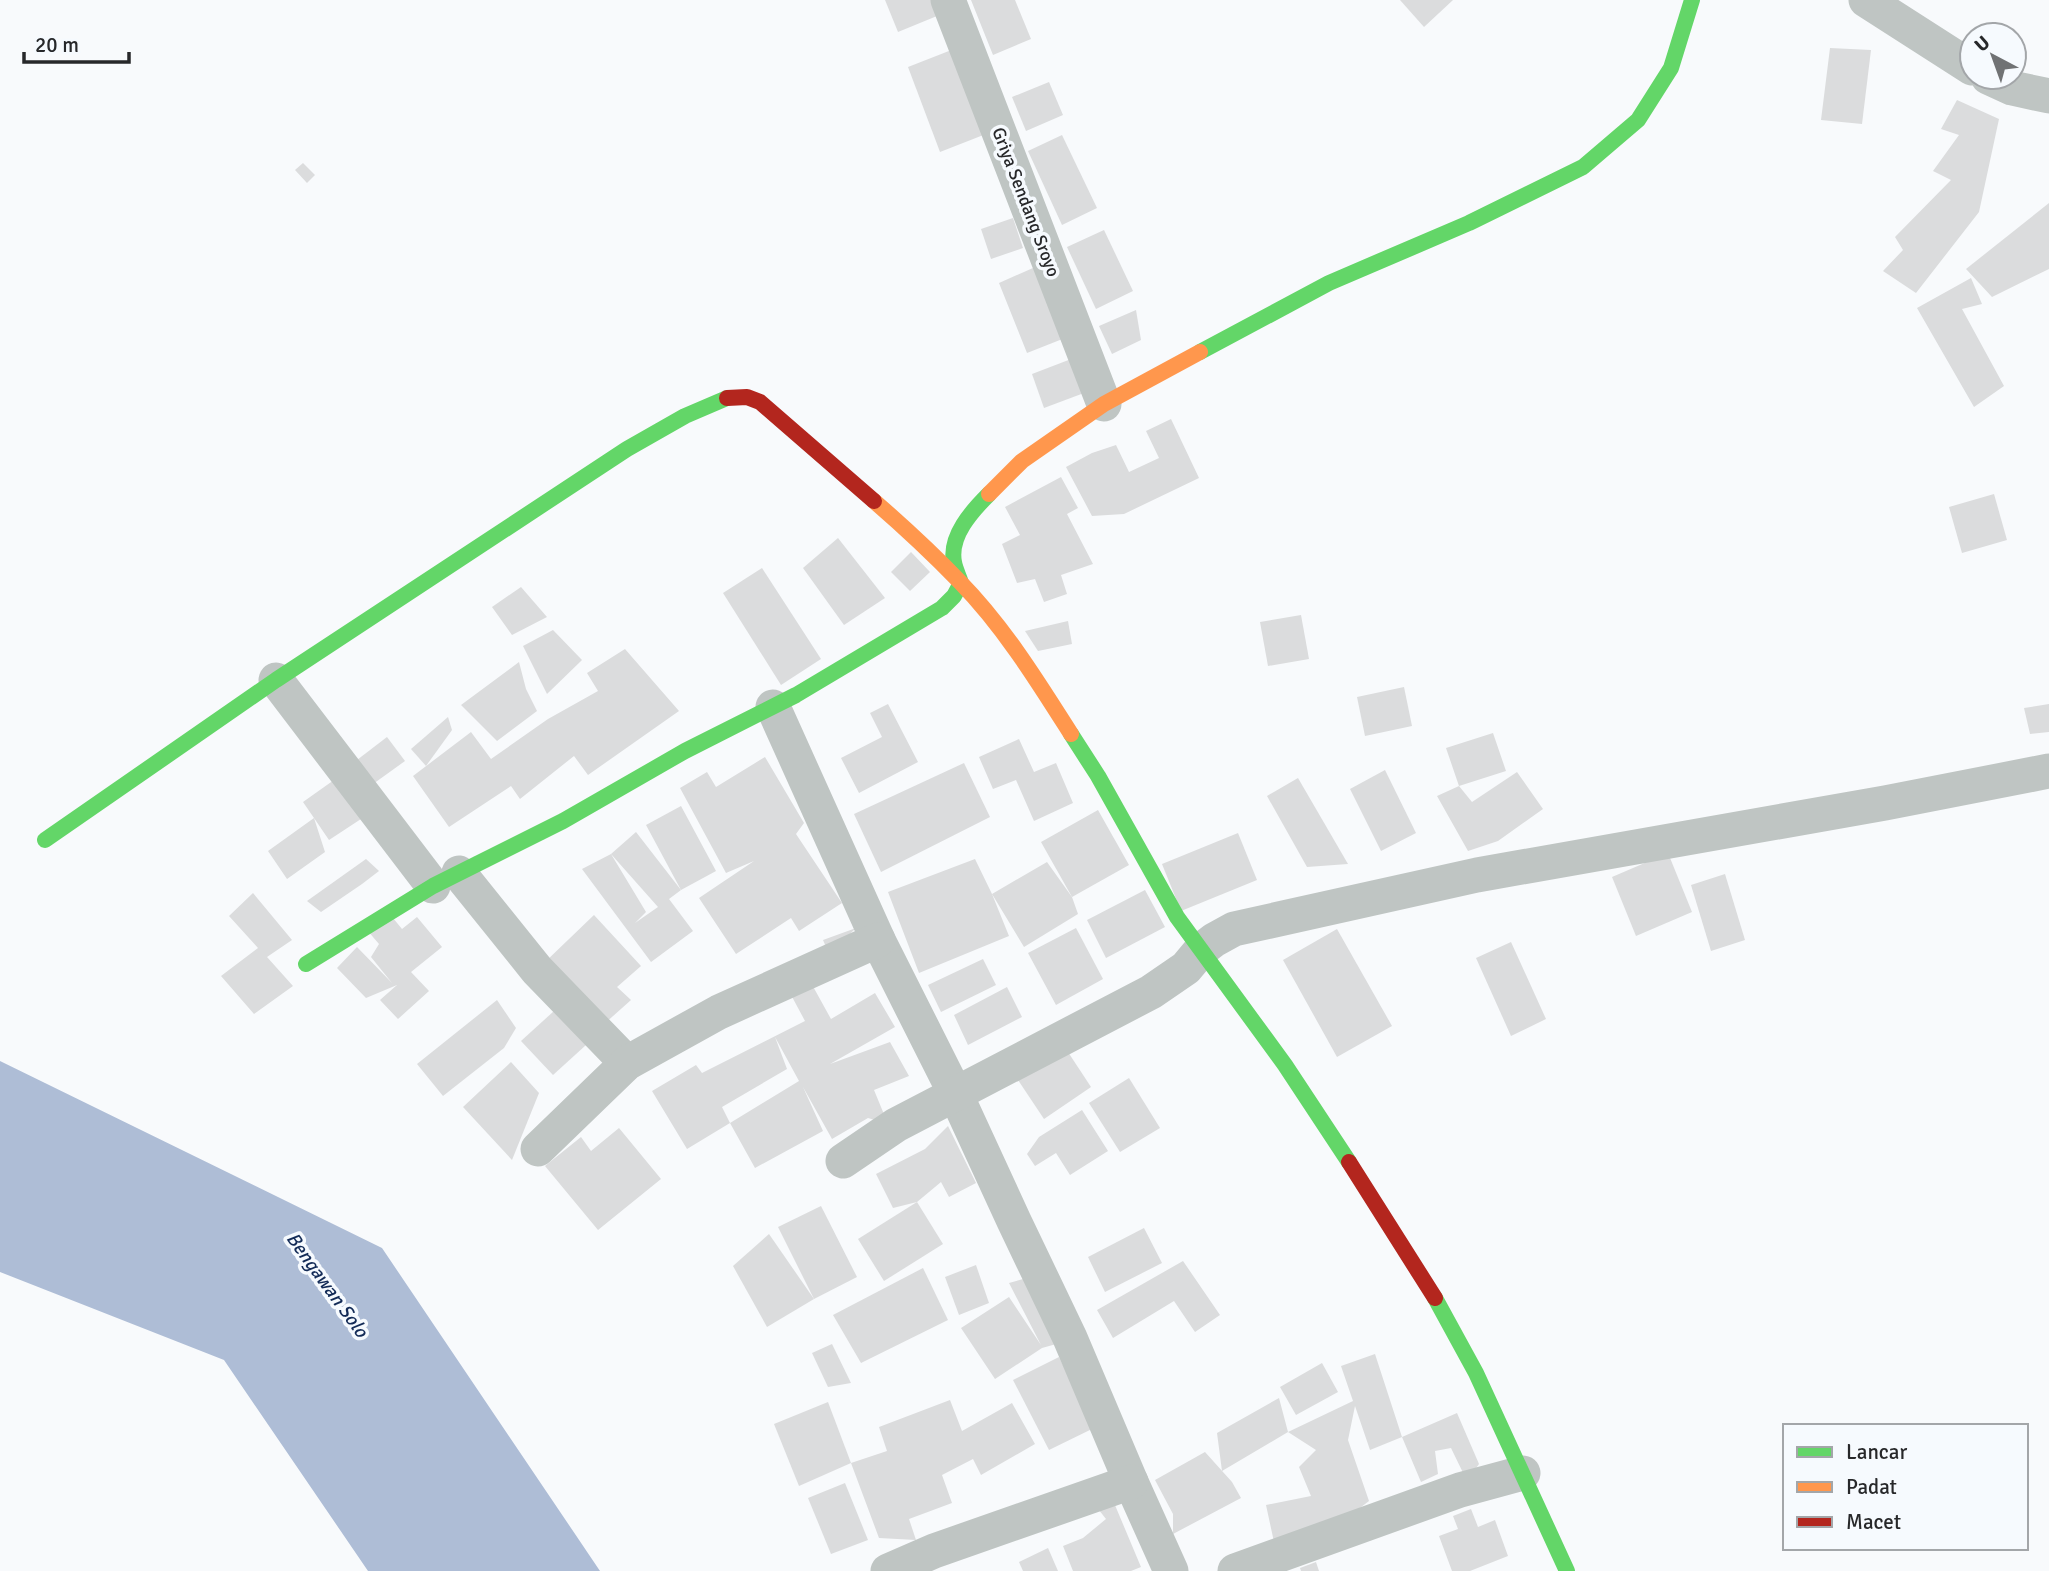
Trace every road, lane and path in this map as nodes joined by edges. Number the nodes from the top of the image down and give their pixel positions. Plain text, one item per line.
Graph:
1 (948, 0) edge
2 (1692, 0) edge
3 (1866, 0) edge
4 (1958, 59) edge
5 (2026, 91) edge
6 (2049, 96) edge
7 (1104, 404) junction
8 (961, 583) junction
9 (276, 680) junction
10 (774, 707) junction
11 (2049, 771) edge
12 (45, 840) dead end
13 (446, 879) junction
14 (878, 940) junction
15 (1201, 950) junction
16 (306, 964) dead end
17 (627, 1063) junction
18 (956, 1095) junction
19 (538, 1149) dead end
20 (843, 1161) dead end
21 (1523, 1473) junction
22 (1131, 1482) junction
23 (888, 1571) edge
24 (1171, 1571) edge
25 (1234, 1571) edge
26 (1567, 1571) edge

1 - 7 street, Griya Sendang Sroyo
2 - 7 street
3 - 4 street
5 - 6 street
7 - 8 street
8 - 9 street
8 - 10 street
8 - 15 street
9 - 12 street
9 - 13 street
10 - 13 street
10 - 14 street
11 - 15 street
13 - 16 street
13 - 17 street
14 - 17 street
14 - 18 street
15 - 18 street
15 - 21 street
17 - 19 street
18 - 20 street
18 - 22 street
21 - 25 street
21 - 26 street
22 - 23 street
22 - 24 street

